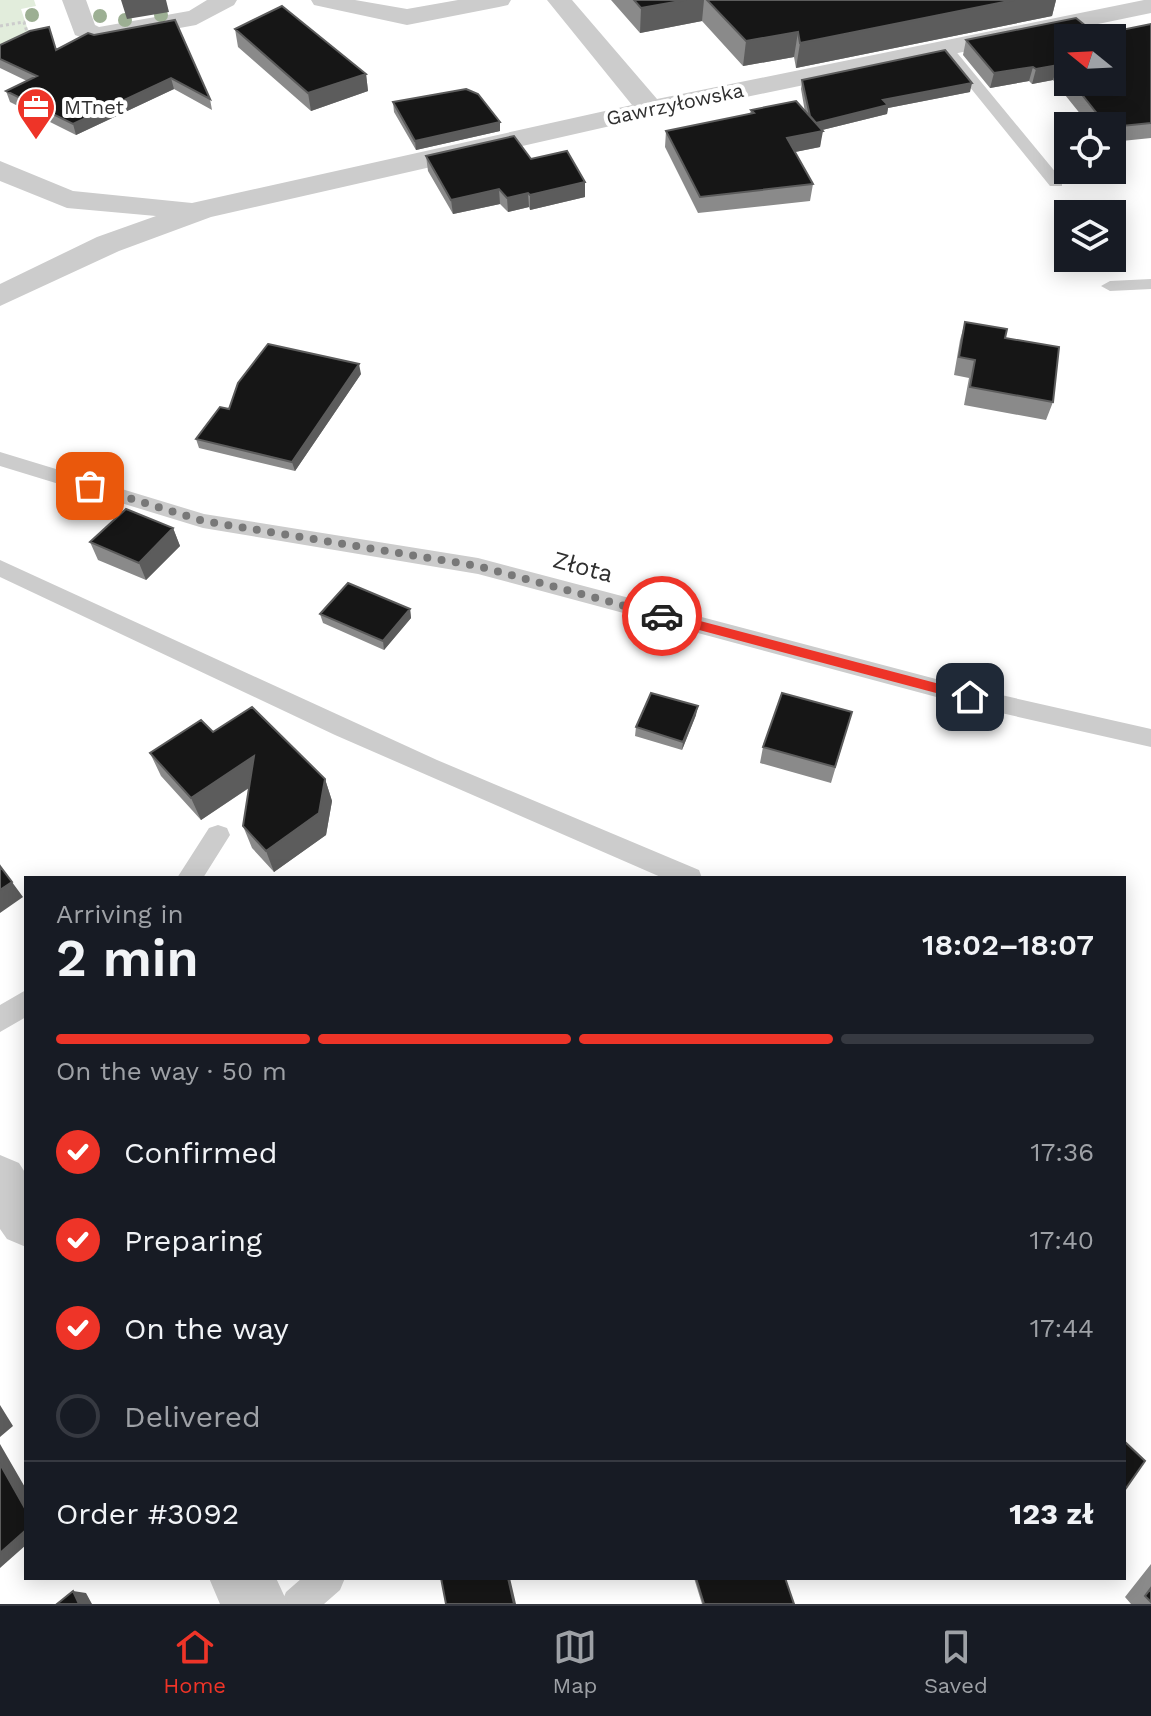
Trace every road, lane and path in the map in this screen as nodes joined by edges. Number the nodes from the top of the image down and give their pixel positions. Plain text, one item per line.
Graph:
1 (225, 0) edge
2 (323, 0) edge
3 (499, 0) edge
4 (559, 0) edge
5 (78, 11) edge
6 (1147, 11) edge
7 (0, 26) edge
8 (944, 46) junction
9 (650, 109) junction
10 (0, 170) edge
11 (1054, 181) edge
12 (67, 199) junction
13 (202, 210) junction
14 (108, 244) junction
15 (1151, 284) edge
16 (1110, 286) dead end
17 (0, 296) edge
18 (0, 459) edge
19 (0, 568) edge
20 (1151, 738) edge
21 (218, 835) dead end
22 (190, 876) edge
23 (685, 876) edge
24 (24, 1003) edge
25 (0, 1020) edge
26 (0, 1182) edge
27 (24, 1217) edge
28 (241, 1580) edge
29 (326, 1580) edge
30 (256, 1604) edge
31 (298, 1604) edge

1 - 5 street
2 - 3 street
4 - 9 street
5 - 7 path
6 - 8 street, Gawrzyłowska
8 - 9 street, Gawrzyłowska
8 - 11 lane
9 - 13 street, Gawrzyłowska
10 - 12 street, Gawrzyłowska
12 - 13 street, Gawrzyłowska
12 - 14 street, Gawrzyłowska
13 - 14 street, Gawrzyłowska
14 - 17 street
15 - 16 lane
18 - 20 lane, Złota
19 - 23 lane
21 - 22 lane
24 - 25 lane
26 - 27 street
28 - 30 street
29 - 31 lane

